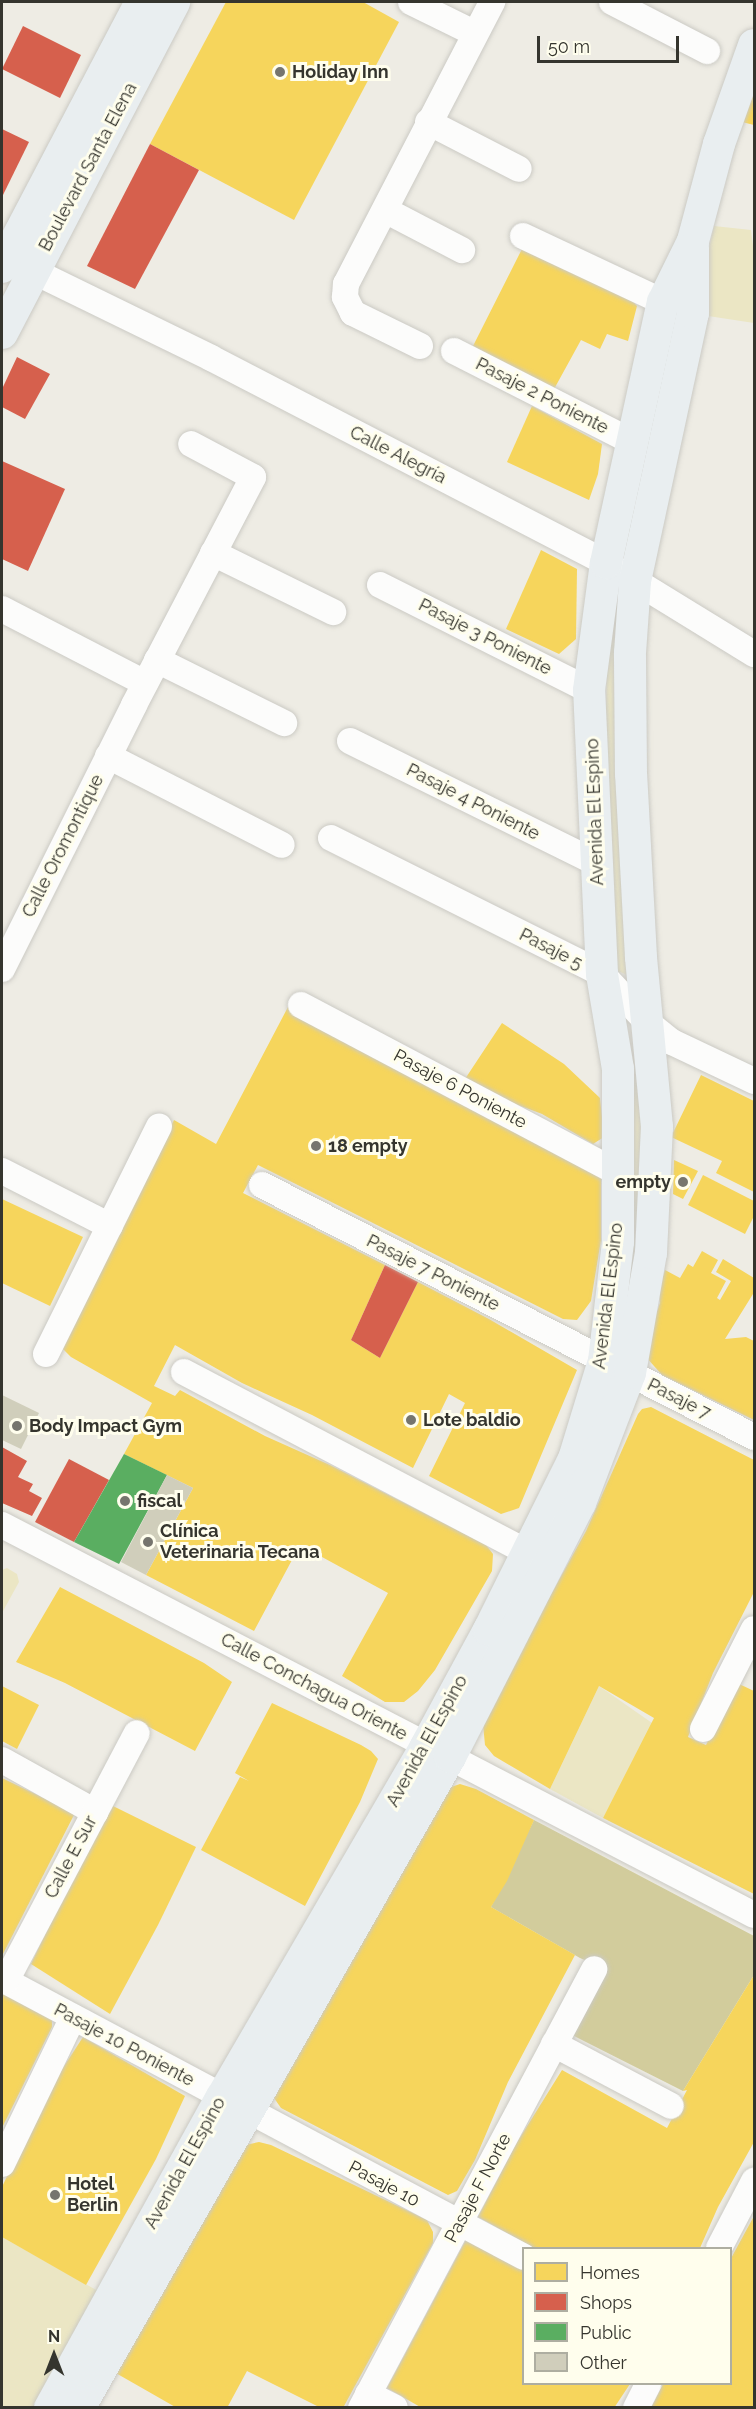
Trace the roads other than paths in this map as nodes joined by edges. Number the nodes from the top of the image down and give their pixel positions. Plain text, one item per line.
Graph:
1 (141, 2) edge
2 (174, 2) edge
3 (411, 2) edge
4 (492, 2) edge
5 (612, 2) edge
6 (474, 33) junction
7 (754, 45) edge
8 (707, 51) dead end
9 (428, 122) junction
10 (54, 167) junction
11 (519, 169) dead end
12 (385, 210) junction
13 (523, 236) dead end
14 (693, 241) junction
15 (462, 249) dead end
16 (5, 253) edge
17 (33, 272) junction
18 (663, 302) junction
19 (2, 309) edge
20 (2, 333) edge
21 (420, 346) dead end
22 (454, 351) dead end
23 (631, 441) junction
24 (191, 444) dead end
25 (213, 554) junction
26 (606, 563) junction
27 (635, 581) junction
28 (380, 585) dead end
29 (2, 609) edge
30 (333, 612) dead end
31 (754, 654) edge
32 (157, 660) junction
33 (145, 683) junction
34 (589, 690) junction
35 (284, 723) dead end
36 (350, 741) dead end
37 (108, 756) junction
38 (331, 838) dead end
39 (282, 845) dead end
40 (597, 863) junction
41 (2, 969) edge
42 (602, 974) junction
43 (301, 1005) dead end
44 (647, 1022) junction
45 (754, 1081) edge
46 (159, 1126) dead end
47 (2, 1171) edge
48 (618, 1173) junction
49 (262, 1185) dead end
50 (110, 1226) junction
51 (46, 1354) dead end
52 (617, 1367) junction
53 (184, 1372) dead end
54 (754, 1437) edge
55 (2, 1525) edge
56 (527, 1552) junction
57 (754, 1629) edge
58 (746, 1669) edge
59 (703, 1730) dead end
60 (137, 1733) dead end
61 (438, 1752) junction
62 (2, 1760) edge
63 (95, 1812) junction
64 (754, 1915) edge
65 (594, 1969) dead end
66 (4, 1980) edge
67 (73, 2018) junction
68 (554, 2044) junction
69 (234, 2104) junction
70 (671, 2106) dead end
71 (2, 2163) edge
72 (754, 2181) edge
73 (459, 2224) junction
74 (720, 2247) edge
75 (522, 2256) edge
76 (648, 2385) edge
77 (364, 2401) edge
78 (50, 2408) edge
79 (79, 2408) edge
80 (394, 2408) edge
81 (636, 2408) edge

1 - 10 main road, Boulevard Santa Elena
2 - 17 main road, Boulevard Santa Elena
3 - 6 street
4 - 6 street
5 - 8 street
6 - 9 street
7 - 14 main road, Avenida El Espino
9 - 11 street
9 - 12 street
10 - 16 main road, Boulevard Santa Elena
10 - 17 main road
12 - 15 street
12 - 21 street
13 - 18 street
14 - 18 main road, Avenida El Espino
14 - 27 main road, Avenida El Espino
16 - 19 main road
17 - 20 main road, Boulevard Santa Elena
17 - 26 street, Calle Alegría
18 - 23 main road, Avenida El Espino
22 - 23 street, Pasaje 2 Poniente
23 - 26 main road, Avenida El Espino
24 - 25 street, Calle Oromontique
25 - 30 street
25 - 32 street, Calle Oromontique
26 - 27 street, Calle Alegría
26 - 34 main road, Avenida El Espino
27 - 31 street, Calle Alegría
27 - 44 main road, Avenida El Espino
28 - 34 street, Pasaje 3 Poniente
29 - 33 street
32 - 33 street, Calle Oromontique
32 - 35 street
33 - 37 street, Calle Oromontique
34 - 40 main road, Avenida El Espino
36 - 40 street, Pasaje 4 Poniente
37 - 39 street, Calle Oromontique
37 - 41 street, Calle Oromontique
38 - 42 street, Pasaje 5
40 - 42 main road, Avenida El Espino
42 - 44 street, Pasaje 5
42 - 48 main road, Avenida El Espino
43 - 48 street, Pasaje 6 Poniente
44 - 45 street, Pasaje 5
44 - 52 main road, Avenida El Espino
46 - 50 street
47 - 50 street
48 - 52 main road, Avenida El Espino
49 - 52 street, Pasaje 7 Poniente
50 - 51 street
52 - 54 street, Pasaje 7
52 - 56 main road, Avenida El Espino
52 - 61 main road, Avenida El Espino
53 - 56 street
55 - 61 street, Calle Conchagua Oriente
56 - 61 main road, Avenida El Espino
57 - 58 street
58 - 59 street
60 - 63 street, Calle E Sur
61 - 64 street, Calle Conchagua Oriente
61 - 69 main road, Avenida El Espino
62 - 63 street
63 - 66 street, Calle E Sur
65 - 68 street, Pasaje F Norte
66 - 67 street, Pasaje 10 Poniente
67 - 69 street, Pasaje 10 Poniente
67 - 71 street
68 - 70 street
68 - 73 street, Pasaje F Norte
69 - 73 street, Pasaje 10
69 - 78 main road, Avenida El Espino
69 - 79 main road, Avenida El Espino
72 - 74 street
73 - 75 street, Pasaje 10
73 - 77 street, Pasaje F Norte
76 - 81 street
77 - 80 street

